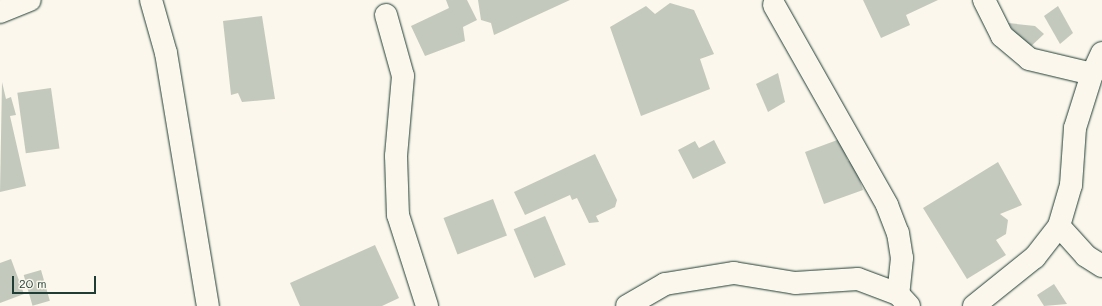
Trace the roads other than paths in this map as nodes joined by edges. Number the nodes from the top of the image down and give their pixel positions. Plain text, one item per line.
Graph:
1 (30, 0) edge
2 (151, 0) edge
3 (984, 0) edge
4 (774, 5) dead end
5 (0, 12) edge
6 (386, 15) dead end
7 (1102, 53) edge
8 (1092, 74) junction
9 (1059, 226) junction
10 (1102, 266) edge
11 (904, 300) edge
12 (208, 306) edge
13 (427, 306) edge
14 (627, 306) edge
15 (974, 306) edge

1 - 5 street
2 - 12 street
3 - 8 street
4 - 11 street
6 - 13 street
7 - 8 street
8 - 9 street
9 - 10 street
9 - 15 street
11 - 14 street

